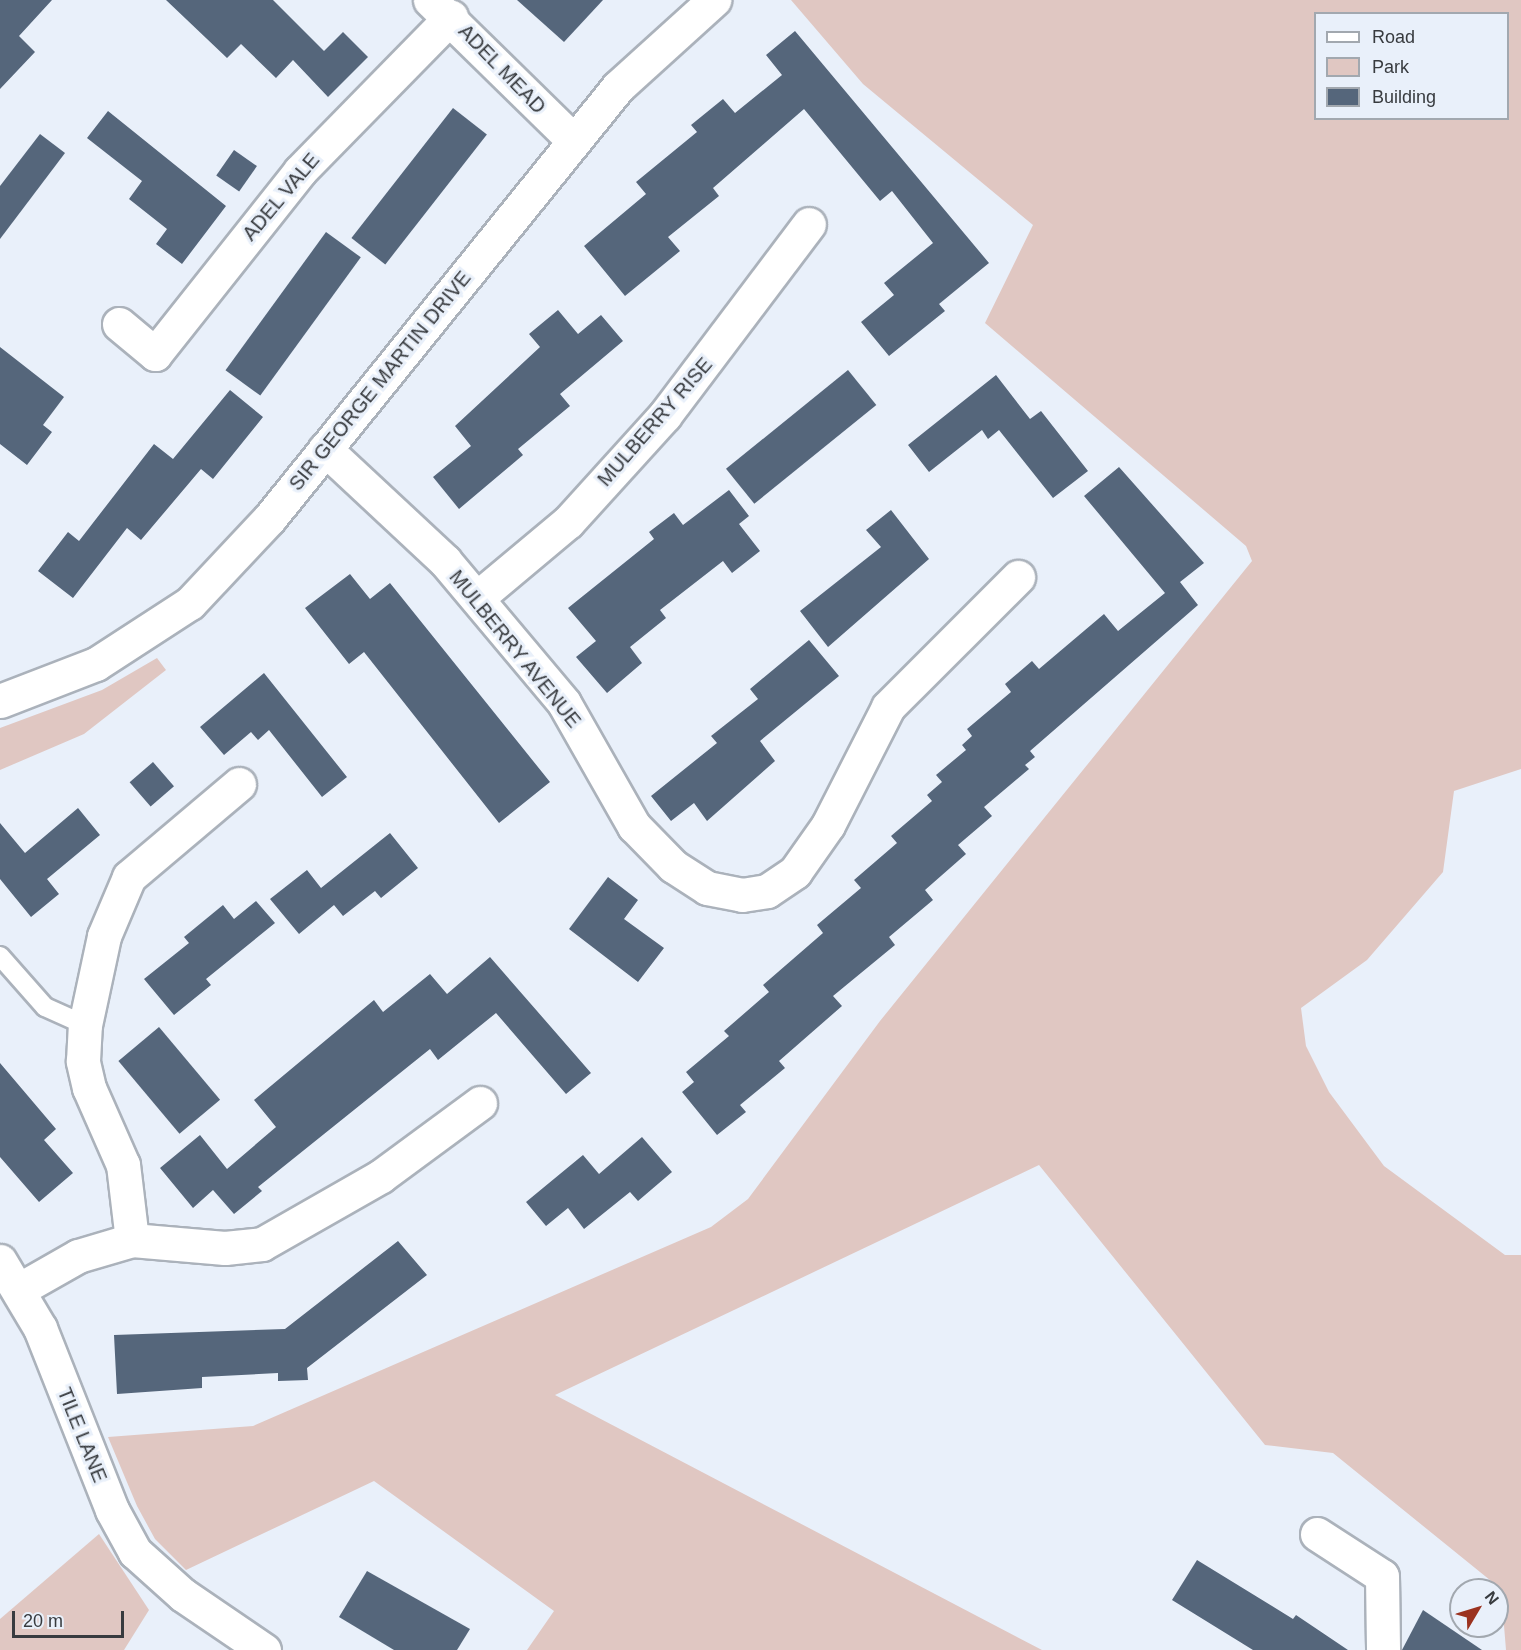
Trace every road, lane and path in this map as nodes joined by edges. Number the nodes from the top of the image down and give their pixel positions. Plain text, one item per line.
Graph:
1 (714, 0) edge
2 (441, 9) edge
3 (573, 140) junction
4 (809, 224) dead end
5 (119, 324) dead end
6 (325, 449) junction
7 (1018, 577) dead end
8 (477, 598) junction
9 (0, 700) edge
10 (239, 784) dead end
11 (0, 956) edge
12 (85, 1025) junction
13 (480, 1103) dead end
14 (132, 1240) junction
15 (0, 1261) edge
16 (20, 1289) junction
17 (1317, 1534) dead end
18 (264, 1650) edge
19 (1383, 1650) edge

1 - 3 street, SIR GEORGE MARTIN DRIVE
2 - 3 street, ADEL MEAD
2 - 5 street, ADEL VALE
3 - 6 street, SIR GEORGE MARTIN DRIVE
4 - 8 street, MULBERRY RISE
6 - 8 street, MULBERRY AVENUE
6 - 9 street, SIR GEORGE MARTIN DRIVE
7 - 8 street, MULBERRY AVENUE
10 - 12 street
11 - 12 lane
12 - 14 street
13 - 14 street
14 - 16 street
15 - 16 street, TILE LANE
16 - 18 street, TILE LANE
17 - 19 street

